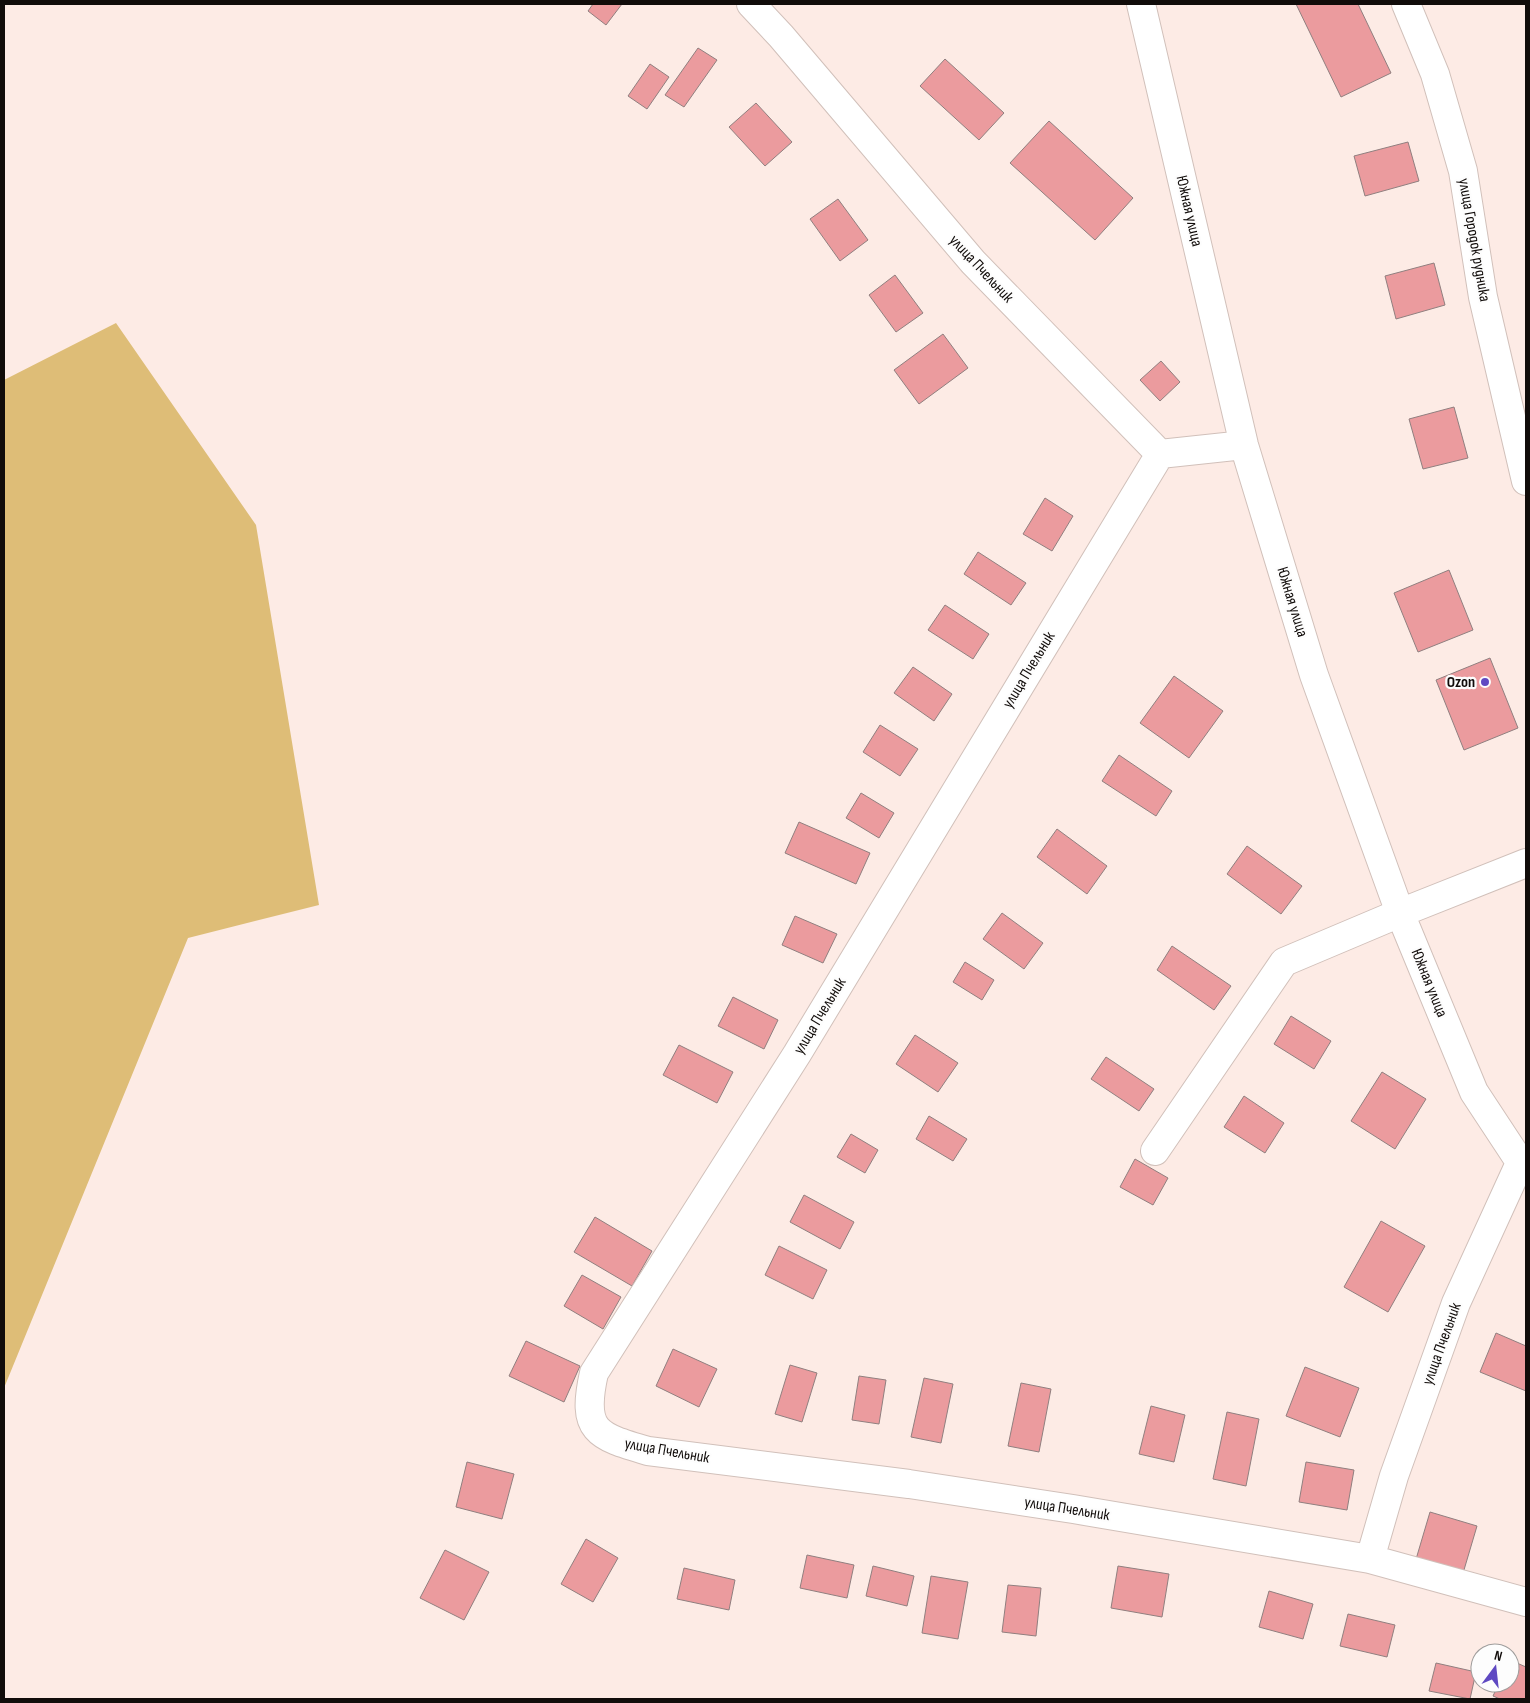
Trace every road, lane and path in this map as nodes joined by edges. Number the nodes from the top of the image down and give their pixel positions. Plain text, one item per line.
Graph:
1 (750, 4) edge
2 (1141, 4) edge
3 (1406, 4) edge
4 (1244, 445) junction
5 (1160, 454) junction
6 (1526, 481) edge
7 (1526, 863) edge
8 (1400, 913) junction
9 (1155, 1150) dead end
10 (1523, 1167) edge
11 (1370, 1560) junction
12 (1526, 1602) edge

1 - 5 street, улица Пчельник
2 - 4 street, Южная улица
3 - 6 street, улица Городок рудника
4 - 5 street
4 - 8 street, Южная улица
5 - 11 street, улица Пчельник
7 - 8 street
8 - 9 street
8 - 10 street, Южная улица
10 - 11 street, улица Пчельник
11 - 12 street, улица Пчельник

